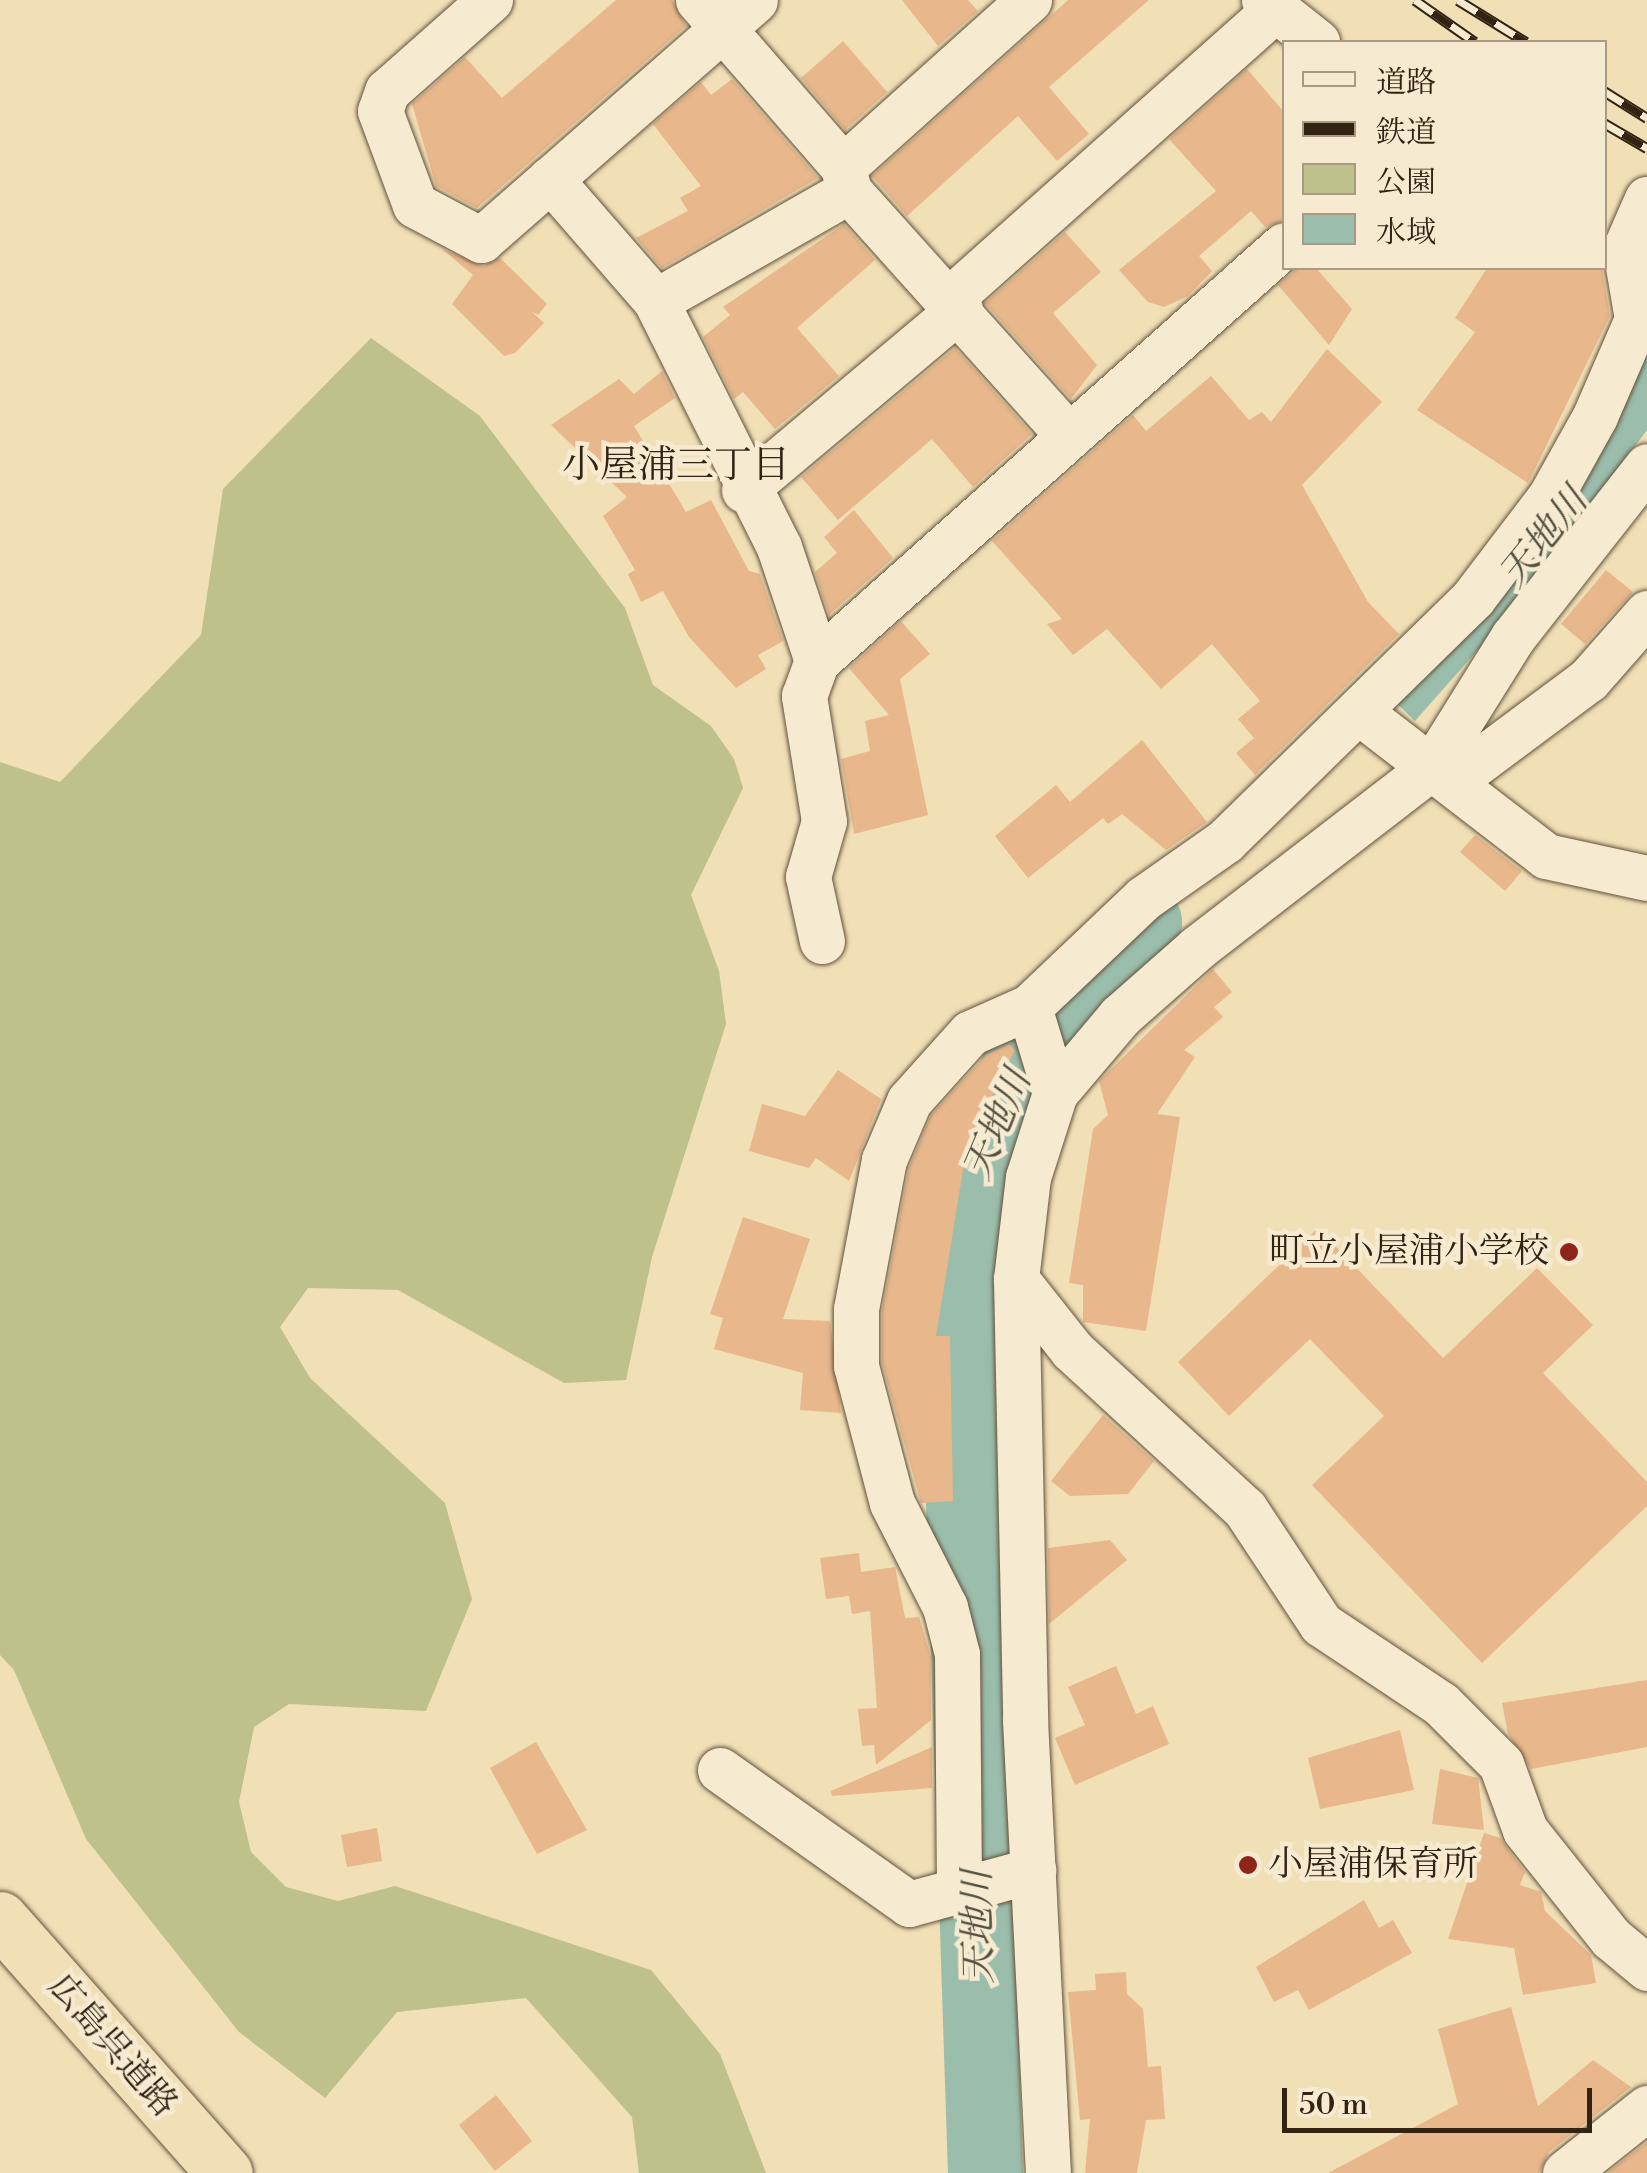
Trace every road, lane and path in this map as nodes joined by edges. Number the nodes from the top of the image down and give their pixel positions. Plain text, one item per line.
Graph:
1 (490, 0) edge
2 (1029, 0) edge
3 (1269, 5) edge
4 (725, 9) edge
5 (1314, 40) edge
6 (550, 179) junction
7 (846, 179) junction
8 (1647, 199) edge
9 (1614, 243) edge
10 (1282, 247) edge
11 (656, 302) junction
12 (956, 304) junction
13 (1069, 436) junction
14 (1647, 466) edge
15 (744, 490) junction
16 (1647, 612) edge
17 (817, 662) junction
18 (1363, 715) junction
19 (1429, 766) junction
20 (1647, 878) edge
21 (822, 942) dead end
22 (1029, 1007) junction
23 (1050, 1083) junction
24 (1016, 1280) junction
25 (720, 1770) dead end
26 (1032, 1870) junction
27 (959, 1885) junction
28 (0, 1919) edge
29 (1647, 1968) edge
30 (1647, 2108) edge
31 (225, 2173) edge
32 (1048, 2173) edge
33 (1565, 2173) edge

1 - 6 street
2 - 7 street
3 - 5 street
3 - 12 street
4 - 6 street
4 - 7 street
6 - 11 street
7 - 11 street
7 - 12 street
8 - 9 street
9 - 18 street
10 - 13 street
11 - 15 street
12 - 13 street
12 - 15 street
13 - 17 street
14 - 19 street
15 - 17 street
16 - 19 street
17 - 21 street
18 - 19 street
18 - 22 street
19 - 20 street
19 - 23 street
22 - 23 street
22 - 27 street
23 - 24 street
24 - 26 street
24 - 29 street
25 - 27 street
26 - 27 street
26 - 32 street
28 - 31 highway, 広島呉道路
30 - 33 street

